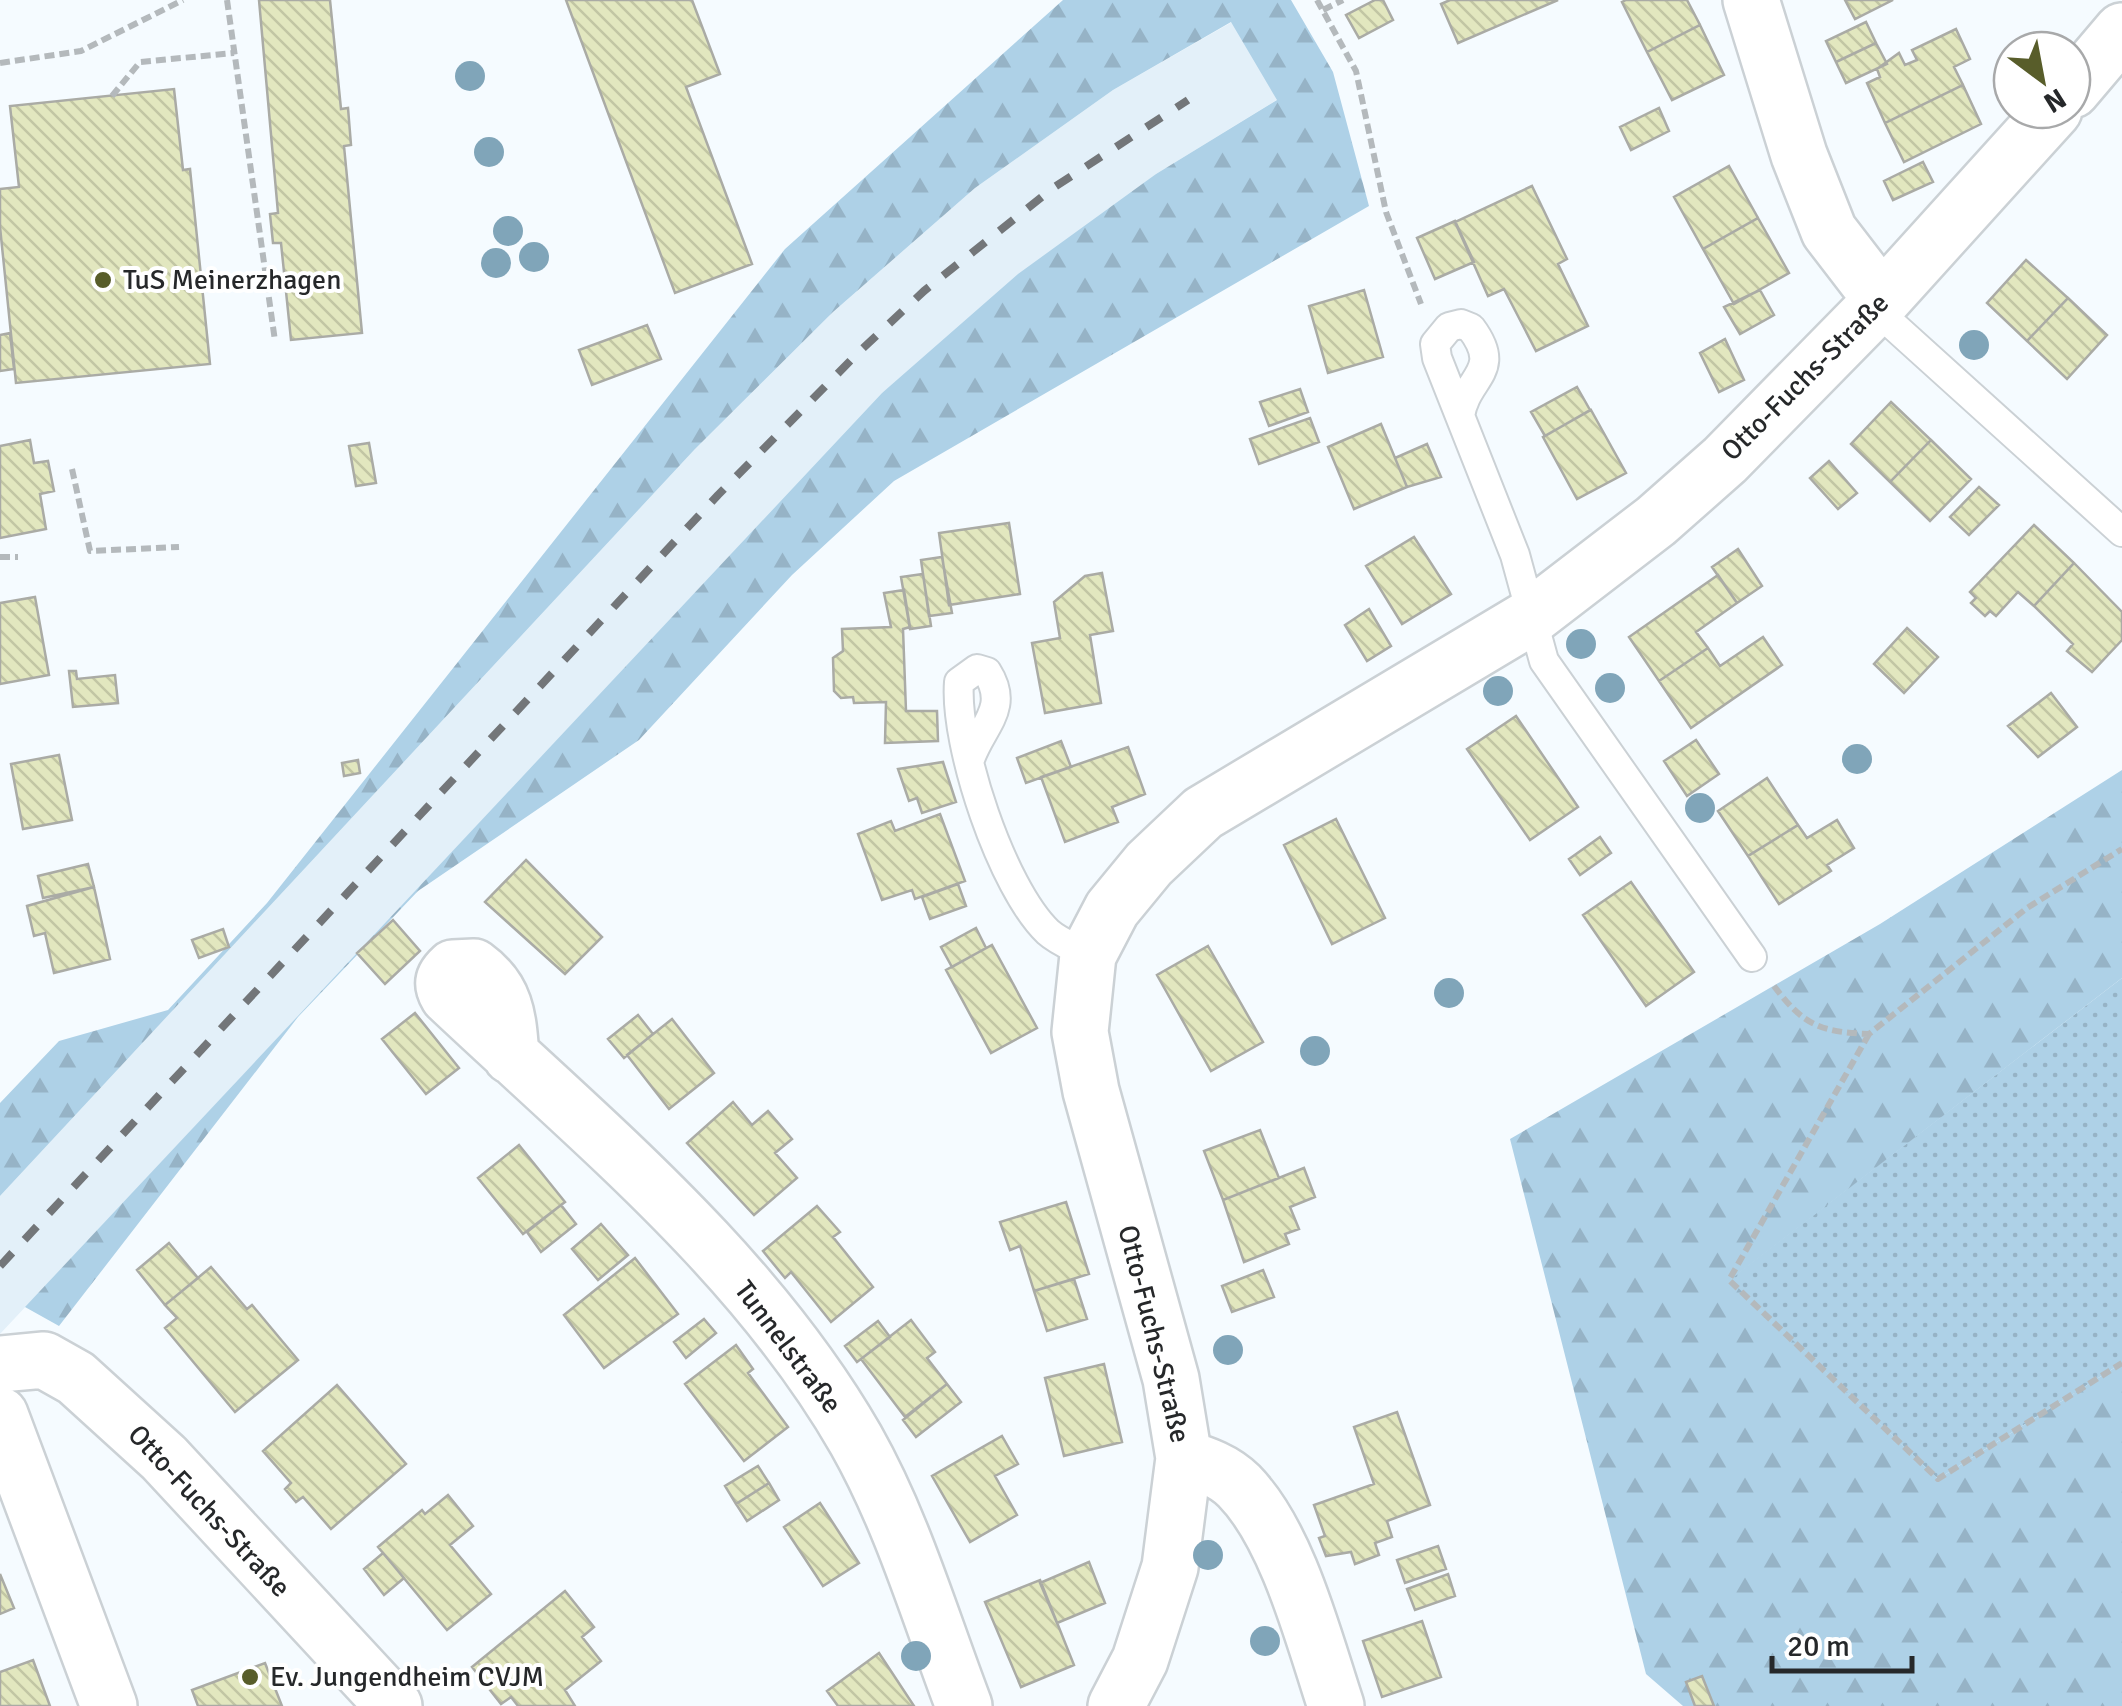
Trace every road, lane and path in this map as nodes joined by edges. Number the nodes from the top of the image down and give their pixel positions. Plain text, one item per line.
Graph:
1 (183, 0) edge
2 (227, 0) edge
3 (1317, 0) edge
4 (1343, 0) edge
5 (1751, 0) edge
6 (1323, 10) junction
7 (2122, 31) edge
8 (234, 53) junction
9 (0, 64) edge
10 (2092, 66) edge
11 (112, 96) dead end
12 (2036, 130) edge
13 (1878, 304) junction
14 (1441, 335) junction
15 (275, 342) dead end
16 (1460, 416) junction
17 (72, 470) dead end
18 (2122, 532) edge
19 (179, 547) dead end
20 (18, 557) dead end
21 (0, 558) edge
22 (1531, 617) junction
23 (970, 759) dead end
24 (2122, 849) edge
25 (1088, 956) junction
26 (1752, 957) joint
27 (1869, 1034) junction
28 (511, 1056) dead end
29 (0, 1364) edge
30 (2122, 1364) edge
31 (0, 1415) edge
32 (1184, 1458) junction
33 (109, 1706) edge
34 (394, 1706) edge
35 (964, 1706) edge
36 (1116, 1706) edge
37 (1336, 1706) edge

1 - 9 path
2 - 8 path
3 - 6 path
4 - 6 path
5 - 13 street
6 - 14 path
7 - 10 street
8 - 11 path
8 - 15 path
12 - 13 street, Otto-Fuchs-Straße
13 - 18 lane
13 - 22 street, Otto-Fuchs-Straße
14 - 16 lane
14 - 16 lane
16 - 22 lane
17 - 19 path
20 - 21 path
22 - 25 street, Otto-Fuchs-Straße
22 - 26 lane
23 - 25 lane
24 - 27 path
25 - 32 street, Otto-Fuchs-Straße
26 - 27 path
27 - 30 path
28 - 35 street, Tunnelstraße
29 - 34 street, Otto-Fuchs-Straße
31 - 33 street
32 - 36 street, Otto-Fuchs-Straße
32 - 37 street

